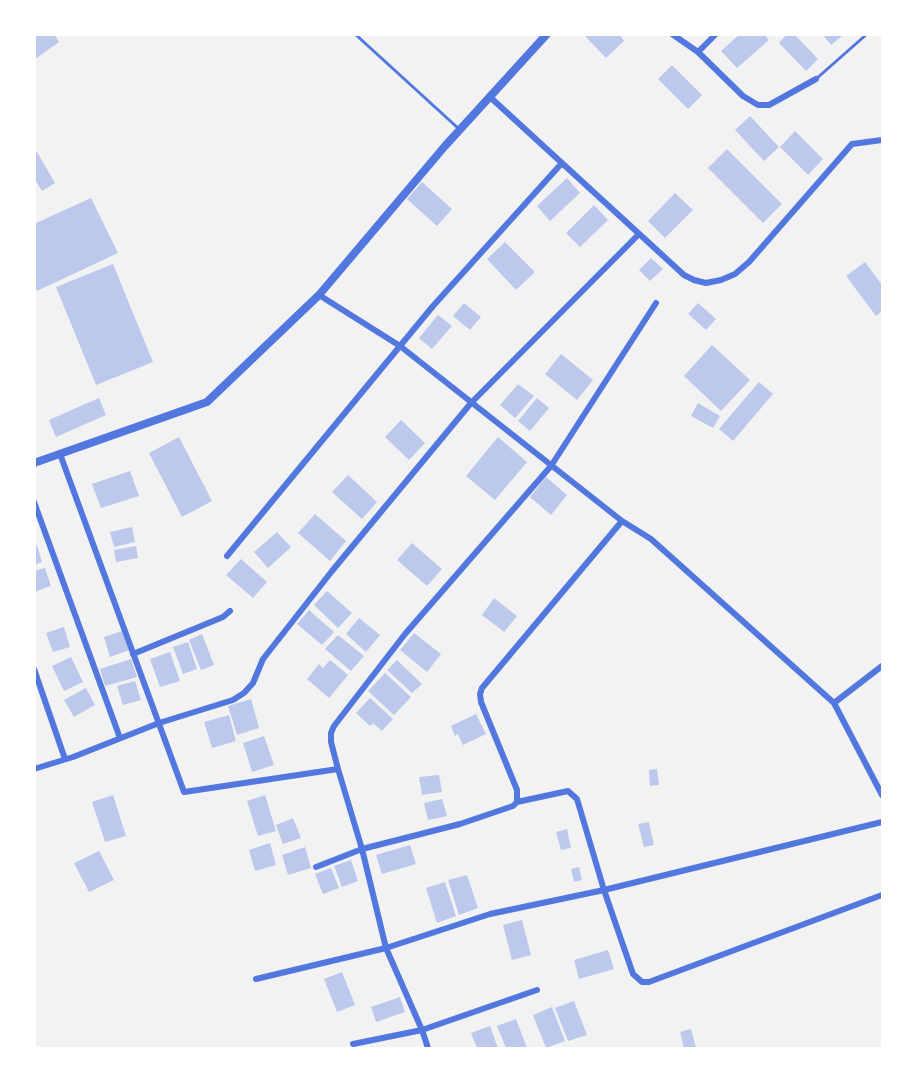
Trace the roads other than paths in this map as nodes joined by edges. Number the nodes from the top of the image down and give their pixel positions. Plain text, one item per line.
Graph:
1 (355, 34) edge
2 (547, 34) edge
3 (672, 34) edge
4 (716, 34) edge
5 (867, 34) edge
6 (698, 52) junction
7 (816, 79) joint
8 (490, 98) junction
9 (460, 130) junction
10 (882, 140) edge
11 (562, 162) junction
12 (639, 234) junction
13 (319, 295) junction
14 (656, 303) dead end
15 (400, 346) junction
16 (471, 403) junction
17 (60, 454) junction
18 (34, 463) edge
19 (551, 465) junction
20 (34, 502) edge
21 (622, 521) junction
22 (227, 556) dead end
23 (230, 611) dead end
24 (133, 654) junction
25 (882, 666) edge
26 (34, 669) edge
27 (834, 703) junction
28 (159, 723) junction
29 (120, 738) junction
30 (65, 759) junction
31 (34, 769) edge
32 (338, 769) junction
33 (880, 783) edge
34 (882, 795) edge
35 (517, 802) junction
36 (882, 822) edge
37 (362, 849) junction
38 (316, 867) dead end
39 (604, 890) junction
40 (882, 895) edge
41 (386, 948) junction
42 (256, 979) dead end
43 (537, 990) dead end
44 (422, 1030) junction
45 (353, 1044) dead end
46 (428, 1048) edge

1 - 9 lane
2 - 8 street
3 - 6 street
4 - 6 street
5 - 7 lane
6 - 7 street
8 - 9 street
8 - 11 street
9 - 13 street
10 - 12 street
11 - 12 street
11 - 15 street
12 - 16 street
13 - 15 street
13 - 17 street
14 - 19 street
15 - 16 street
15 - 22 street
16 - 19 street
16 - 28 street
17 - 18 street
17 - 24 street
19 - 21 street
19 - 32 street
20 - 29 street
21 - 27 street
21 - 35 street
23 - 24 street
24 - 28 street
25 - 27 street
26 - 30 street
27 - 33 street
28 - 29 street
28 - 32 street
29 - 30 street
30 - 31 street
32 - 37 street
33 - 34 street
35 - 37 street
35 - 39 street
36 - 39 street
37 - 38 street
37 - 41 street
39 - 40 street
39 - 41 street
41 - 42 street
41 - 44 street
43 - 44 street
44 - 45 street
44 - 46 street

